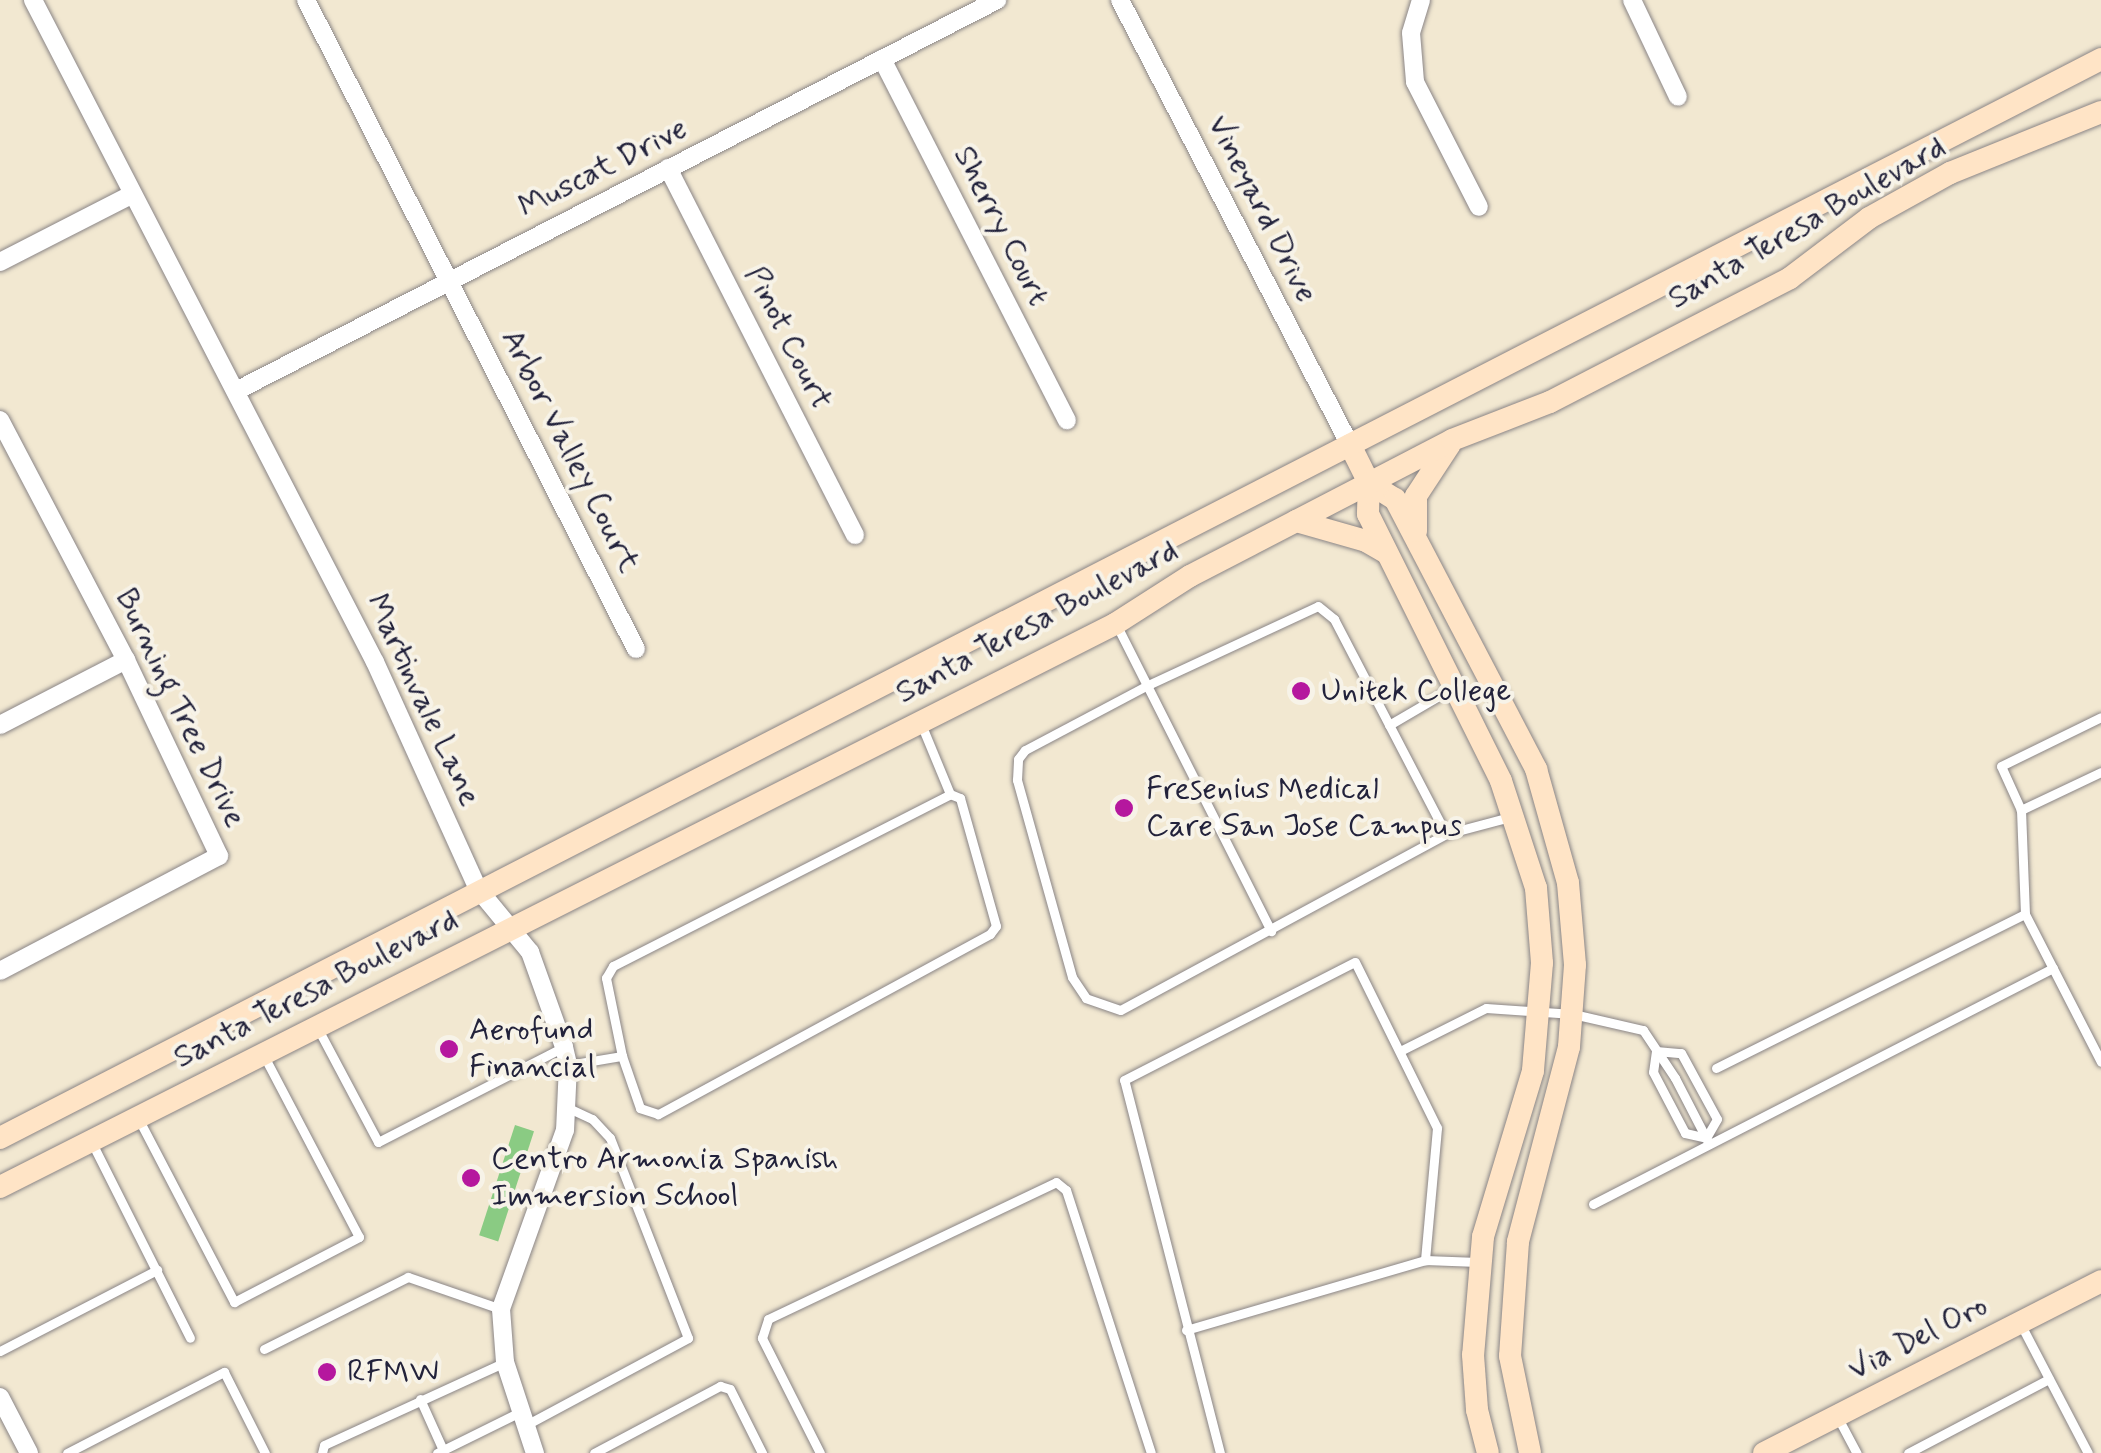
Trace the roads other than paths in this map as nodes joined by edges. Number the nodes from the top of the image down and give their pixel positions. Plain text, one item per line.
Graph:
1 (33, 0) edge
2 (306, 0) edge
3 (997, 0) edge
4 (1120, 0) edge
5 (1421, 0) edge
6 (1632, 0) edge
7 (2101, 58) edge
8 (882, 59) junction
9 (1678, 97) dead end
10 (2101, 112) edge
11 (668, 168) junction
12 (133, 194) junction
13 (1478, 207) dead end
14 (0, 262) edge
15 (450, 280) junction
16 (236, 391) junction
17 (0, 420) edge
18 (1067, 420) dead end
19 (1452, 440) junction
20 (1350, 445) junction
21 (1370, 483) junction
22 (1296, 521) junction
23 (855, 536) dead end
24 (1416, 540) junction
25 (1387, 553) junction
26 (1116, 624) junction
27 (636, 649) dead end
28 (126, 660) junction
29 (1148, 685) junction
30 (1456, 686) junction
31 (2101, 718) edge
32 (920, 722) junction
33 (0, 725) edge
34 (1389, 725) junction
35 (2101, 772) edge
36 (950, 794) junction
37 (2021, 810) junction
38 (1512, 816) junction
39 (1446, 834) junction
40 (478, 889) junction
41 (2025, 914) junction
42 (513, 926) junction
43 (1270, 931) junction
44 (2053, 968) junction
45 (0, 970) edge
46 (1541, 1012) junction
47 (1573, 1014) junction
48 (316, 1024) junction
49 (1400, 1051) junction
50 (1656, 1051) junction
51 (262, 1052) junction
52 (566, 1056) junction
53 (622, 1056) junction
54 (2101, 1062) edge
55 (1716, 1068) dead end
56 (568, 1108) junction
57 (137, 1116) junction
58 (0, 1138) edge
59 (91, 1140) junction
60 (1708, 1141) junction
61 (0, 1187) edge
62 (1593, 1204) dead end
63 (1425, 1260) junction
64 (1481, 1262) junction
65 (156, 1270) junction
66 (2101, 1281) edge
67 (501, 1309) junction
68 (2020, 1323) junction
69 (1186, 1330) junction
70 (190, 1338) dead end
71 (264, 1349) dead end
72 (0, 1351) edge
73 (504, 1362) junction
74 (2048, 1379) junction
75 (0, 1396) edge
76 (420, 1399) junction
77 (1837, 1416) junction
78 (521, 1420) junction
79 (440, 1451) edge
80 (28, 1453) edge
81 (67, 1453) edge
82 (265, 1453) edge
83 (322, 1453) edge
84 (536, 1453) edge
85 (594, 1453) edge
86 (762, 1453) edge
87 (820, 1453) edge
88 (1151, 1453) edge
89 (1220, 1453) edge
90 (1488, 1453) edge
91 (1530, 1453) edge
92 (1764, 1453) edge
93 (1857, 1453) edge
94 (1908, 1453) edge
95 (2088, 1453) edge

1 - 12 street, Martinvale Lane
2 - 15 street, Arbor Valley Court
3 - 8 street, Muscat Drive
4 - 20 street, Vineyard Drive
5 - 13 street
6 - 9 street
7 - 20 main road, Santa Teresa Boulevard
8 - 11 street, Muscat Drive
8 - 18 street, Sherry Court
10 - 19 main road, Santa Teresa Boulevard
11 - 15 street, Muscat Drive
11 - 23 street, Pinot Court
12 - 14 street
12 - 16 street, Martinvale Lane
15 - 16 street, Muscat Drive
15 - 27 street, Arbor Valley Court
16 - 40 street, Martinvale Lane
17 - 28 street, Burning Tree Drive
19 - 21 main road, Santa Teresa Boulevard
19 - 24 main road
20 - 21 main road
20 - 40 main road, Santa Teresa Boulevard
21 - 22 main road, Santa Teresa Boulevard
21 - 24 main road
21 - 25 main road
22 - 25 main road
22 - 26 main road, Santa Teresa Boulevard
24 - 47 main road
25 - 30 main road
26 - 29 lane
26 - 32 main road, Santa Teresa Boulevard
28 - 33 street
28 - 45 street, Burning Tree Drive
29 - 34 lane
29 - 43 lane
29 - 43 lane
30 - 34 lane
30 - 38 main road
31 - 37 lane
32 - 36 lane
32 - 42 main road, Santa Teresa Boulevard
34 - 39 lane
35 - 37 lane
36 - 53 lane
36 - 53 lane
37 - 41 lane
38 - 39 lane
38 - 46 main road
39 - 43 lane
40 - 42 street, Martinvale Lane
40 - 58 main road, Santa Teresa Boulevard
41 - 44 lane
41 - 55 lane
42 - 48 main road, Santa Teresa Boulevard
42 - 52 street, Martinvale Lane
44 - 54 lane
44 - 60 lane
46 - 47 lane
46 - 49 lane
46 - 64 main road
47 - 50 lane
47 - 91 main road
48 - 51 main road, Santa Teresa Boulevard
48 - 52 lane
49 - 63 lane
49 - 69 lane
50 - 60 lane
50 - 60 lane
50 - 60 lane
51 - 57 main road, Santa Teresa Boulevard
51 - 57 lane
52 - 53 lane
52 - 56 street, Martinvale Lane
56 - 67 street, Martinvale Lane
56 - 78 lane
57 - 59 main road, Santa Teresa Boulevard
59 - 61 main road, Santa Teresa Boulevard
59 - 65 lane
60 - 62 lane
63 - 64 lane
63 - 69 lane
64 - 90 main road
65 - 70 lane
65 - 72 lane
66 - 68 main road, Via Del Oro
67 - 71 lane
67 - 73 street, Martinvale Lane
68 - 74 lane
68 - 77 main road, Via Del Oro
69 - 89 lane
73 - 76 lane
73 - 78 street, Martinvale Lane
74 - 94 lane
74 - 95 lane
75 - 80 street
76 - 79 lane
76 - 83 lane
77 - 92 main road, Via Del Oro
77 - 93 lane
78 - 79 lane
78 - 84 street, Martinvale Lane
81 - 82 lane
85 - 86 lane
87 - 88 lane

